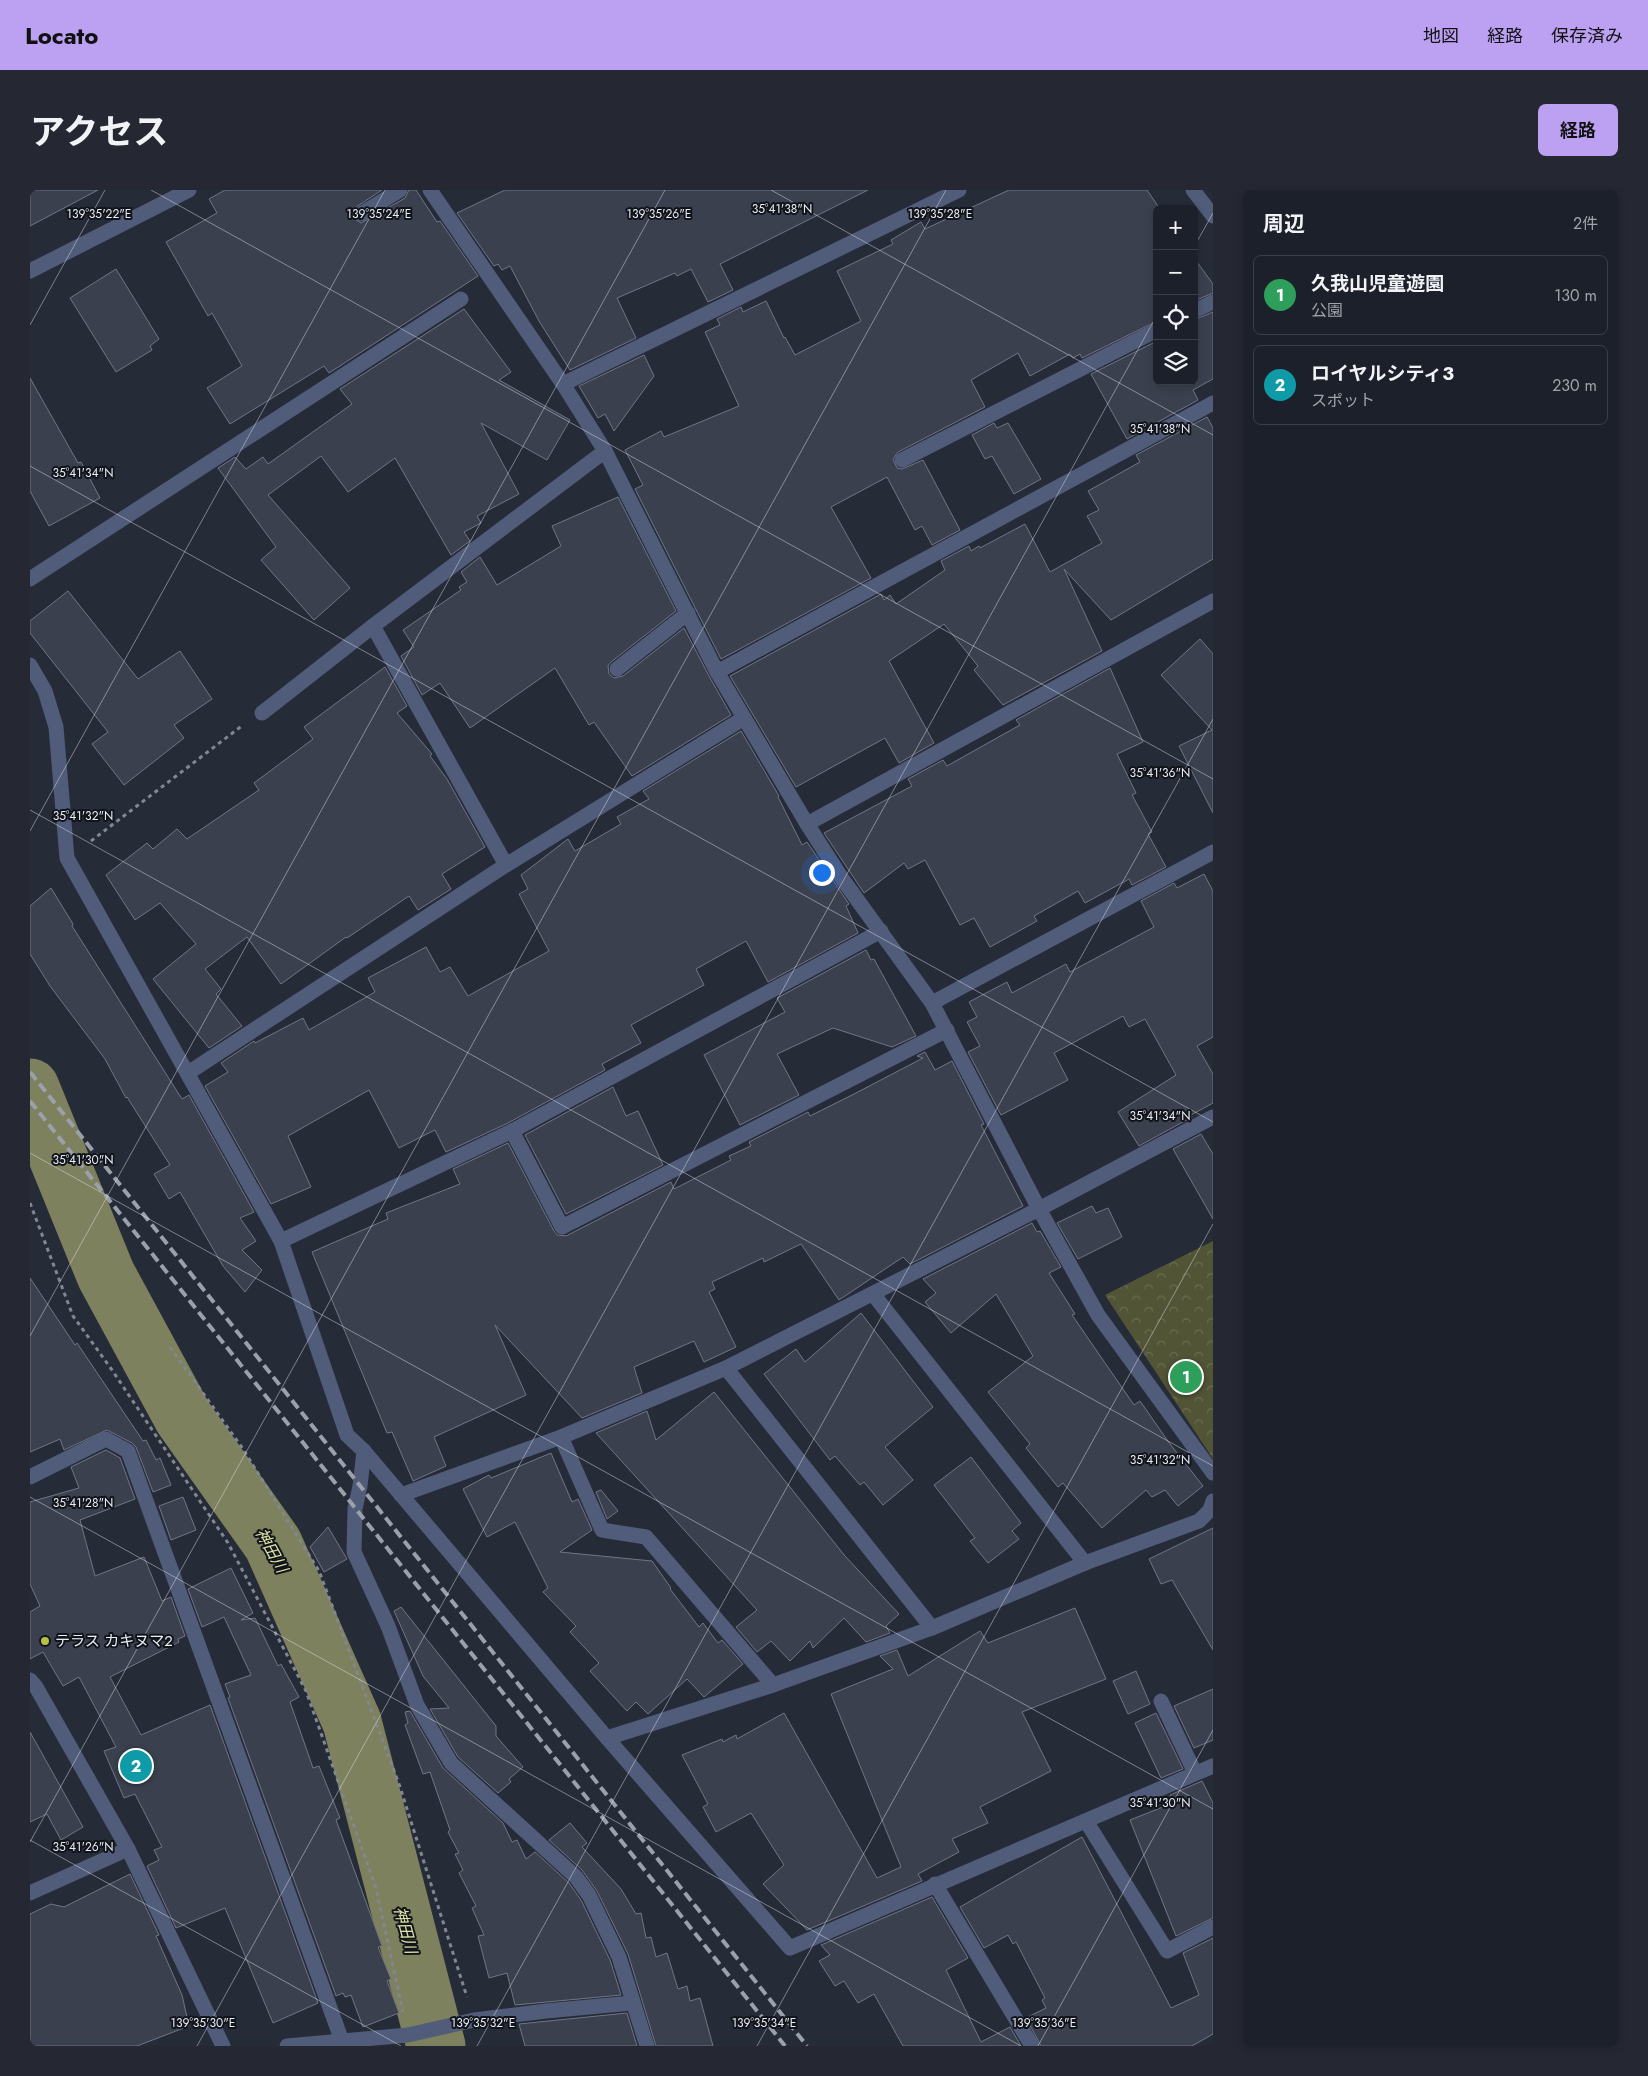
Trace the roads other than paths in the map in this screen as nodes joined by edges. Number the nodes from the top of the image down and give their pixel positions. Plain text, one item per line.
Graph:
1 (189, 190) edge
2 (400, 190) edge
3 (430, 190) edge
4 (959, 190) edge
5 (1193, 190) edge
6 (361, 214) dead end
7 (1213, 216) edge
8 (30, 271) edge
9 (461, 299) dead end
10 (1213, 302) edge
11 (1198, 309) edge
12 (1153, 332) edge
13 (563, 384) junction
14 (1213, 404) edge
15 (605, 451) junction
16 (902, 460) dead end
17 (30, 579) edge
18 (1213, 601) edge
19 (688, 613) junction
20 (373, 626) junction
21 (30, 665) edge
22 (616, 669) dead end
23 (717, 672) junction
24 (262, 713) road end
25 (744, 718) junction
26 (807, 824) junction
27 (1213, 852) edge
28 (506, 865) junction
29 (881, 931) junction
30 (932, 1003) junction
31 (947, 1030) junction
32 (188, 1073) junction
33 (1213, 1117) edge
34 (512, 1131) junction
35 (1039, 1209) junction
36 (281, 1241) junction
37 (874, 1294) junction
38 (726, 1368) junction
39 (561, 1438) junction
40 (364, 1451) junction
41 (1213, 1473) edge
42 (30, 1477) edge
43 (401, 1495) junction
44 (1213, 1500) edge
45 (1085, 1563) junction
46 (932, 1628) junction
47 (32, 1685) edge
48 (773, 1685) junction
49 (1161, 1702) dead end
50 (607, 1738) junction
51 (1213, 1766) edge
52 (1195, 1773) junction
53 (1086, 1821) junction
54 (128, 1849) junction
55 (935, 1884) junction
56 (30, 1894) edge
57 (1213, 1927) edge
58 (632, 2003) junction
59 (412, 2037) edge
60 (342, 2041) junction
61 (223, 2046) edge
62 (287, 2046) edge
63 (647, 2046) edge
64 (1032, 2046) edge

1 - 8 street
2 - 6 street
3 - 13 street
4 - 13 street
5 - 7 street
9 - 17 street
10 - 11 street
12 - 16 street
13 - 15 street
14 - 23 street
15 - 19 street
15 - 20 street
18 - 26 street
19 - 22 street
19 - 23 street
20 - 24 street
20 - 28 street
21 - 32 street
23 - 25 street
25 - 26 street
25 - 28 street
26 - 29 street
27 - 30 street
28 - 32 street
29 - 30 street
29 - 34 street
30 - 31 street
31 - 34 street
31 - 35 street
32 - 36 street
33 - 35 street
34 - 36 street
35 - 37 street
35 - 41 street
36 - 40 street
37 - 38 street
37 - 45 street
38 - 39 street
38 - 46 street
39 - 43 street
39 - 48 street
40 - 43 street
40 - 58 street
42 - 60 street
43 - 50 street
44 - 45 street
45 - 46 street
46 - 48 street
47 - 54 street
48 - 50 street
49 - 52 street
50 - 55 street
51 - 52 street
52 - 53 street
53 - 55 street
53 - 57 street
54 - 56 street
54 - 61 street
55 - 64 street
58 - 59 street
58 - 63 street
59 - 60 street
60 - 62 street

